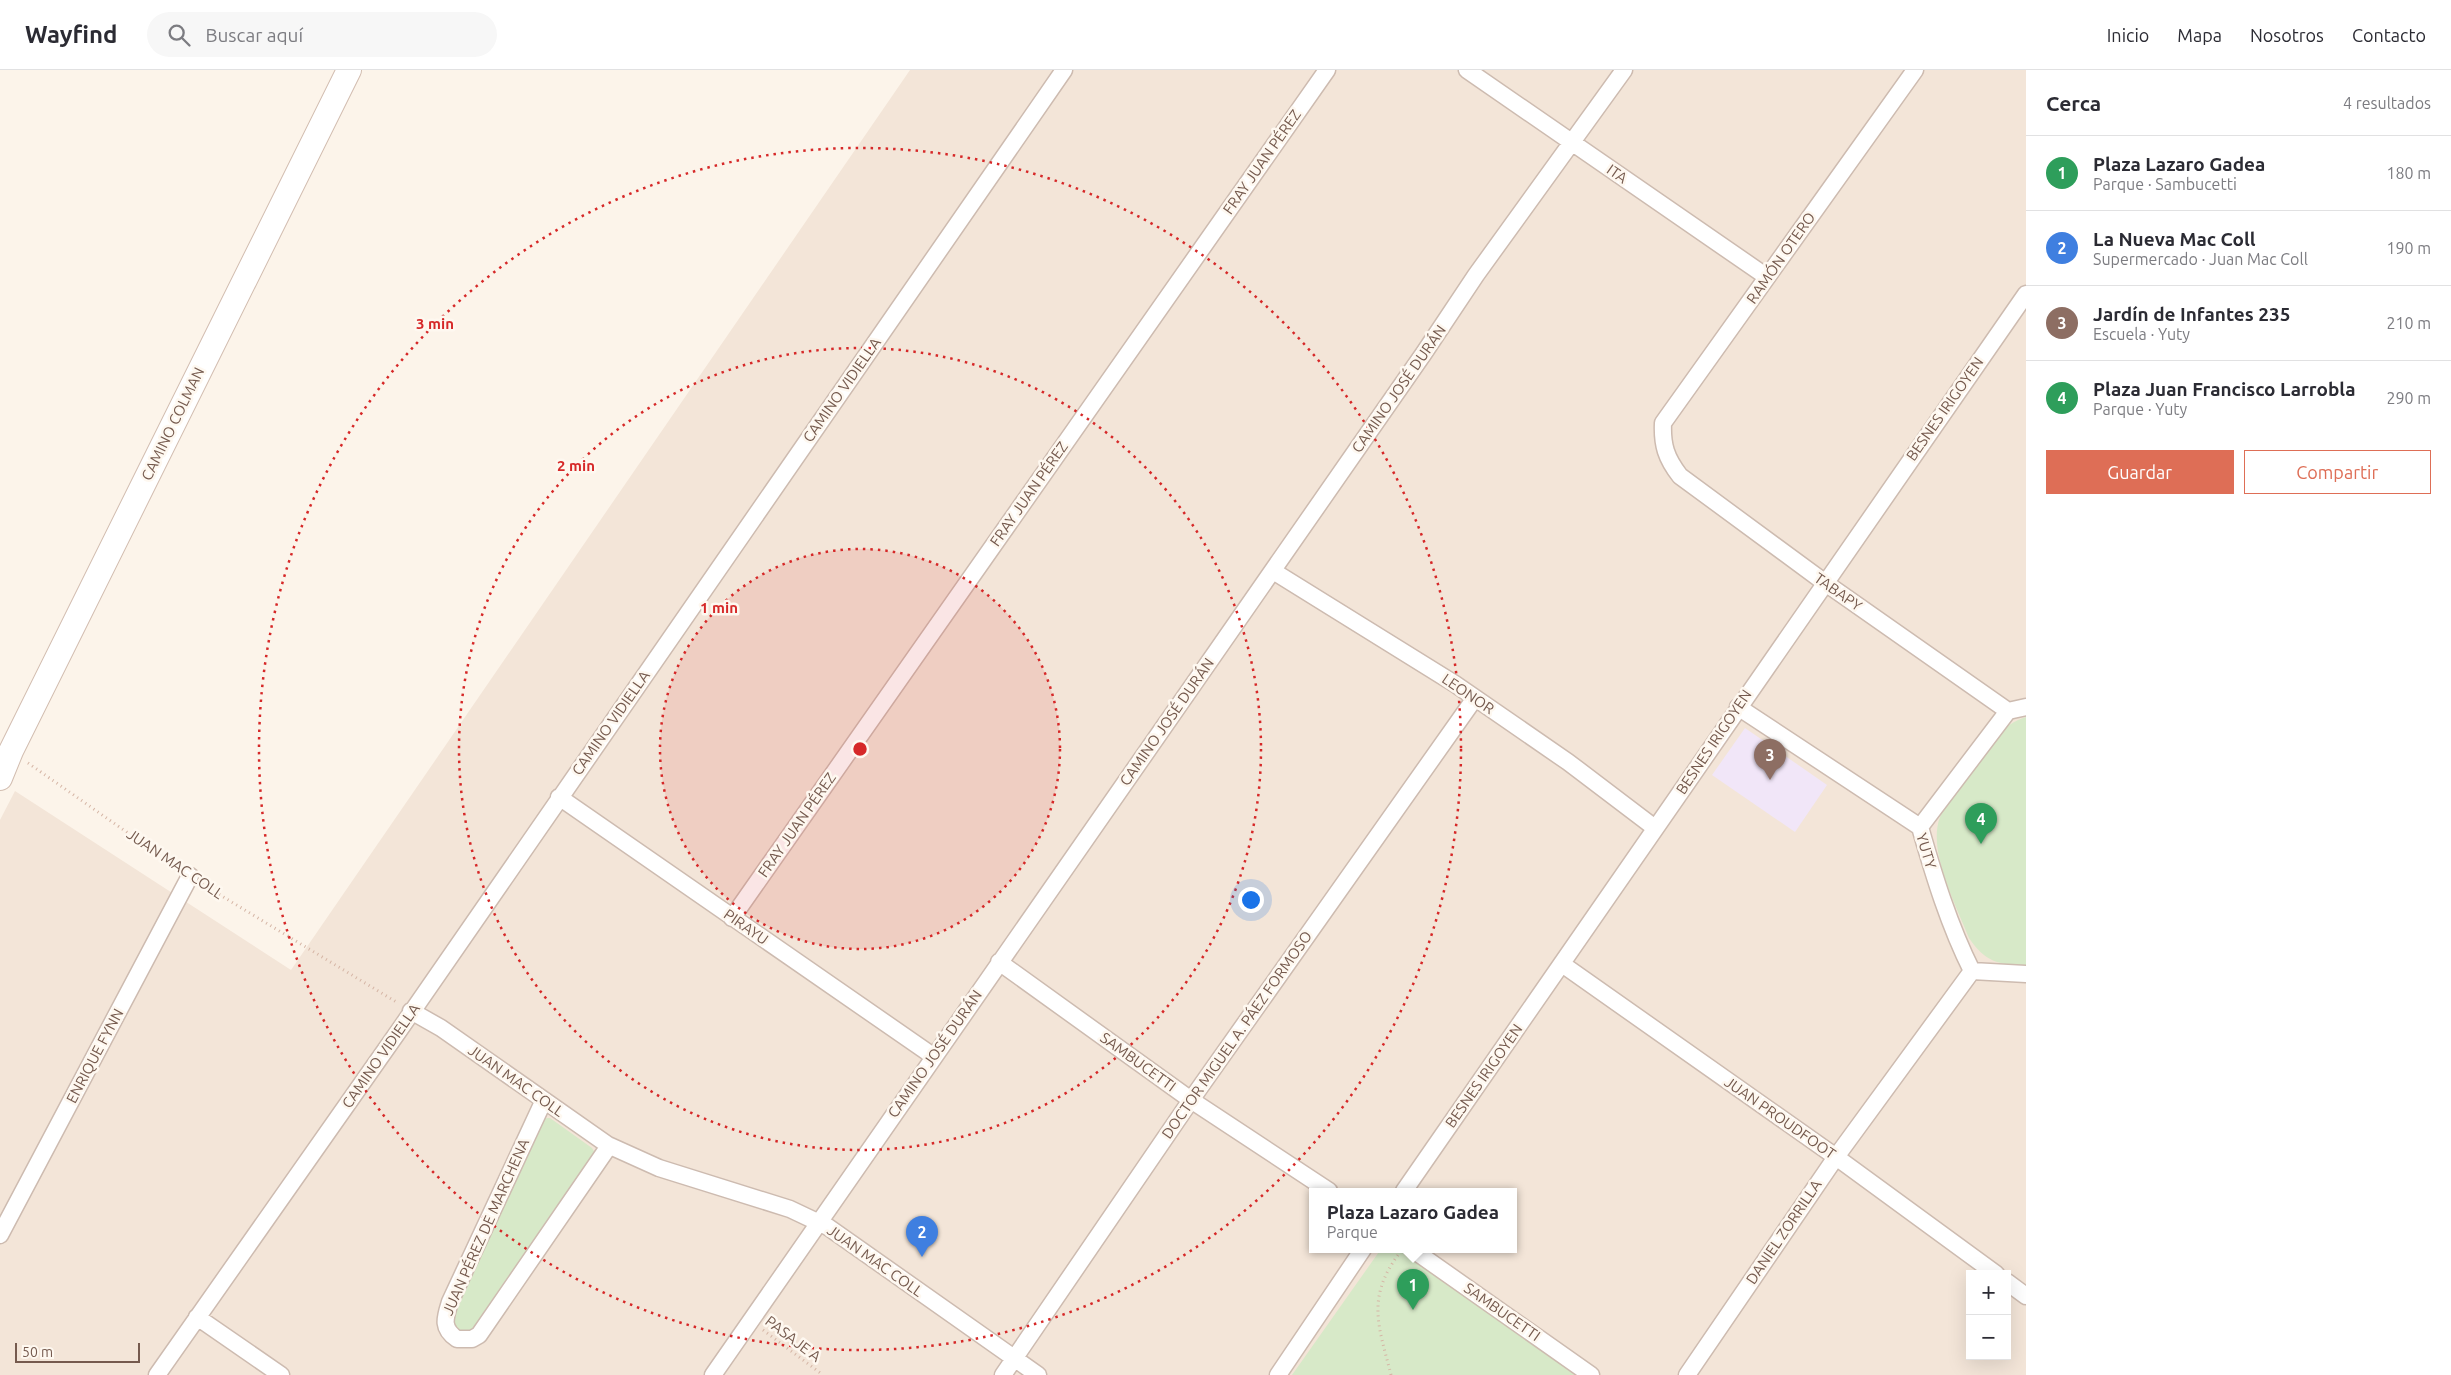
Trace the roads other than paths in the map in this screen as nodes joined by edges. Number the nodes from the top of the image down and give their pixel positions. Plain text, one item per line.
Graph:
1 (349, 70) edge
2 (1064, 70) edge
3 (1327, 70) edge
4 (1467, 70) edge
5 (1624, 70) edge
6 (1915, 70) edge
7 (1572, 142) junction
8 (1767, 277) junction
9 (2026, 294) edge
10 (1665, 450) joint
11 (1273, 571) junction
12 (1824, 582) junction
13 (1475, 698) junction
14 (1738, 707) junction
15 (2026, 707) edge
16 (2008, 711) junction
17 (0, 778) edge
18 (559, 797) junction
19 (1920, 827) junction
20 (1655, 828) junction
21 (190, 876) road end
22 (732, 918) junction
23 (999, 962) junction
24 (1562, 964) junction
25 (1972, 971) junction
26 (2026, 974) edge
27 (412, 1011) junction
28 (933, 1056) junction
29 (544, 1100) junction
30 (1191, 1100) junction
31 (609, 1146) junction
32 (1836, 1157) junction
33 (1324, 1188) edge
34 (1406, 1188) edge
35 (819, 1222) junction
36 (0, 1235) edge
37 (1361, 1253) edge
38 (1418, 1253) edge
39 (1991, 1270) edge
40 (2011, 1285) edge
41 (2026, 1296) edge
42 (197, 1317) junction
43 (1015, 1359) junction
44 (157, 1375) edge
45 (281, 1375) edge
46 (713, 1375) edge
47 (1003, 1375) edge
48 (1038, 1375) edge
49 (1278, 1375) edge
50 (1592, 1375) edge
51 (1687, 1375) edge

1 - 17 street, CAMINO COLMAN
2 - 18 street, CAMINO VIDIELLA
3 - 22 street, FRAY JUAN PÉREZ
4 - 7 street, ITA
5 - 7 street, CAMINO JOSÉ DURÁN
6 - 8 street, RAMÓN OTERO
7 - 8 street, ITA
7 - 11 street, CAMINO JOSÉ DURÁN
8 - 10 street, RAMÓN OTERO
9 - 12 street, BESNES IRIGOYEN
10 - 12 street, TABAPY
11 - 13 street, LEONOR
11 - 23 street, CAMINO JOSÉ DURÁN
12 - 14 street, BESNES IRIGOYEN
12 - 16 street, TABAPY
13 - 20 street, LEONOR
13 - 30 street, DOCTOR MIGUEL A. PÁEZ FORMOSO
14 - 19 street, YUTY
14 - 20 street, BESNES IRIGOYEN
15 - 16 street
16 - 19 street
18 - 22 street, PIRAYU
18 - 27 street, CAMINO VIDIELLA
19 - 25 street, YUTY
20 - 24 street, BESNES IRIGOYEN
21 - 36 street, ENRIQUE FYNN
22 - 28 street, PIRAYU
23 - 28 street, CAMINO JOSÉ DURÁN
23 - 30 street, SAMBUCETTI
24 - 32 street, JUAN PROUDFOOT
24 - 34 street, BESNES IRIGOYEN
25 - 26 street
25 - 32 street, DANIEL ZORRILLA
27 - 29 street, JUAN MAC COLL
27 - 42 street, CAMINO VIDIELLA
28 - 35 street, CAMINO JOSÉ DURÁN
29 - 31 street, JUAN MAC COLL
29 - 31 street, JUAN PÉREZ DE MARCHENA
30 - 33 street, SAMBUCETTI
30 - 43 street, DOCTOR MIGUEL A. PÁEZ FORMOSO
31 - 35 street, JUAN MAC COLL
32 - 39 street, JUAN PROUDFOOT
32 - 51 street, DANIEL ZORRILLA
35 - 43 street, JUAN MAC COLL
35 - 46 street, CAMINO JOSÉ DURÁN
37 - 49 street
38 - 50 street, SAMBUCETTI
40 - 41 street
42 - 44 street, CAMINO VIDIELLA
42 - 45 street
43 - 47 street, DOCTOR MIGUEL A. PÁEZ FORMOSO
43 - 48 street, JUAN MAC COLL

